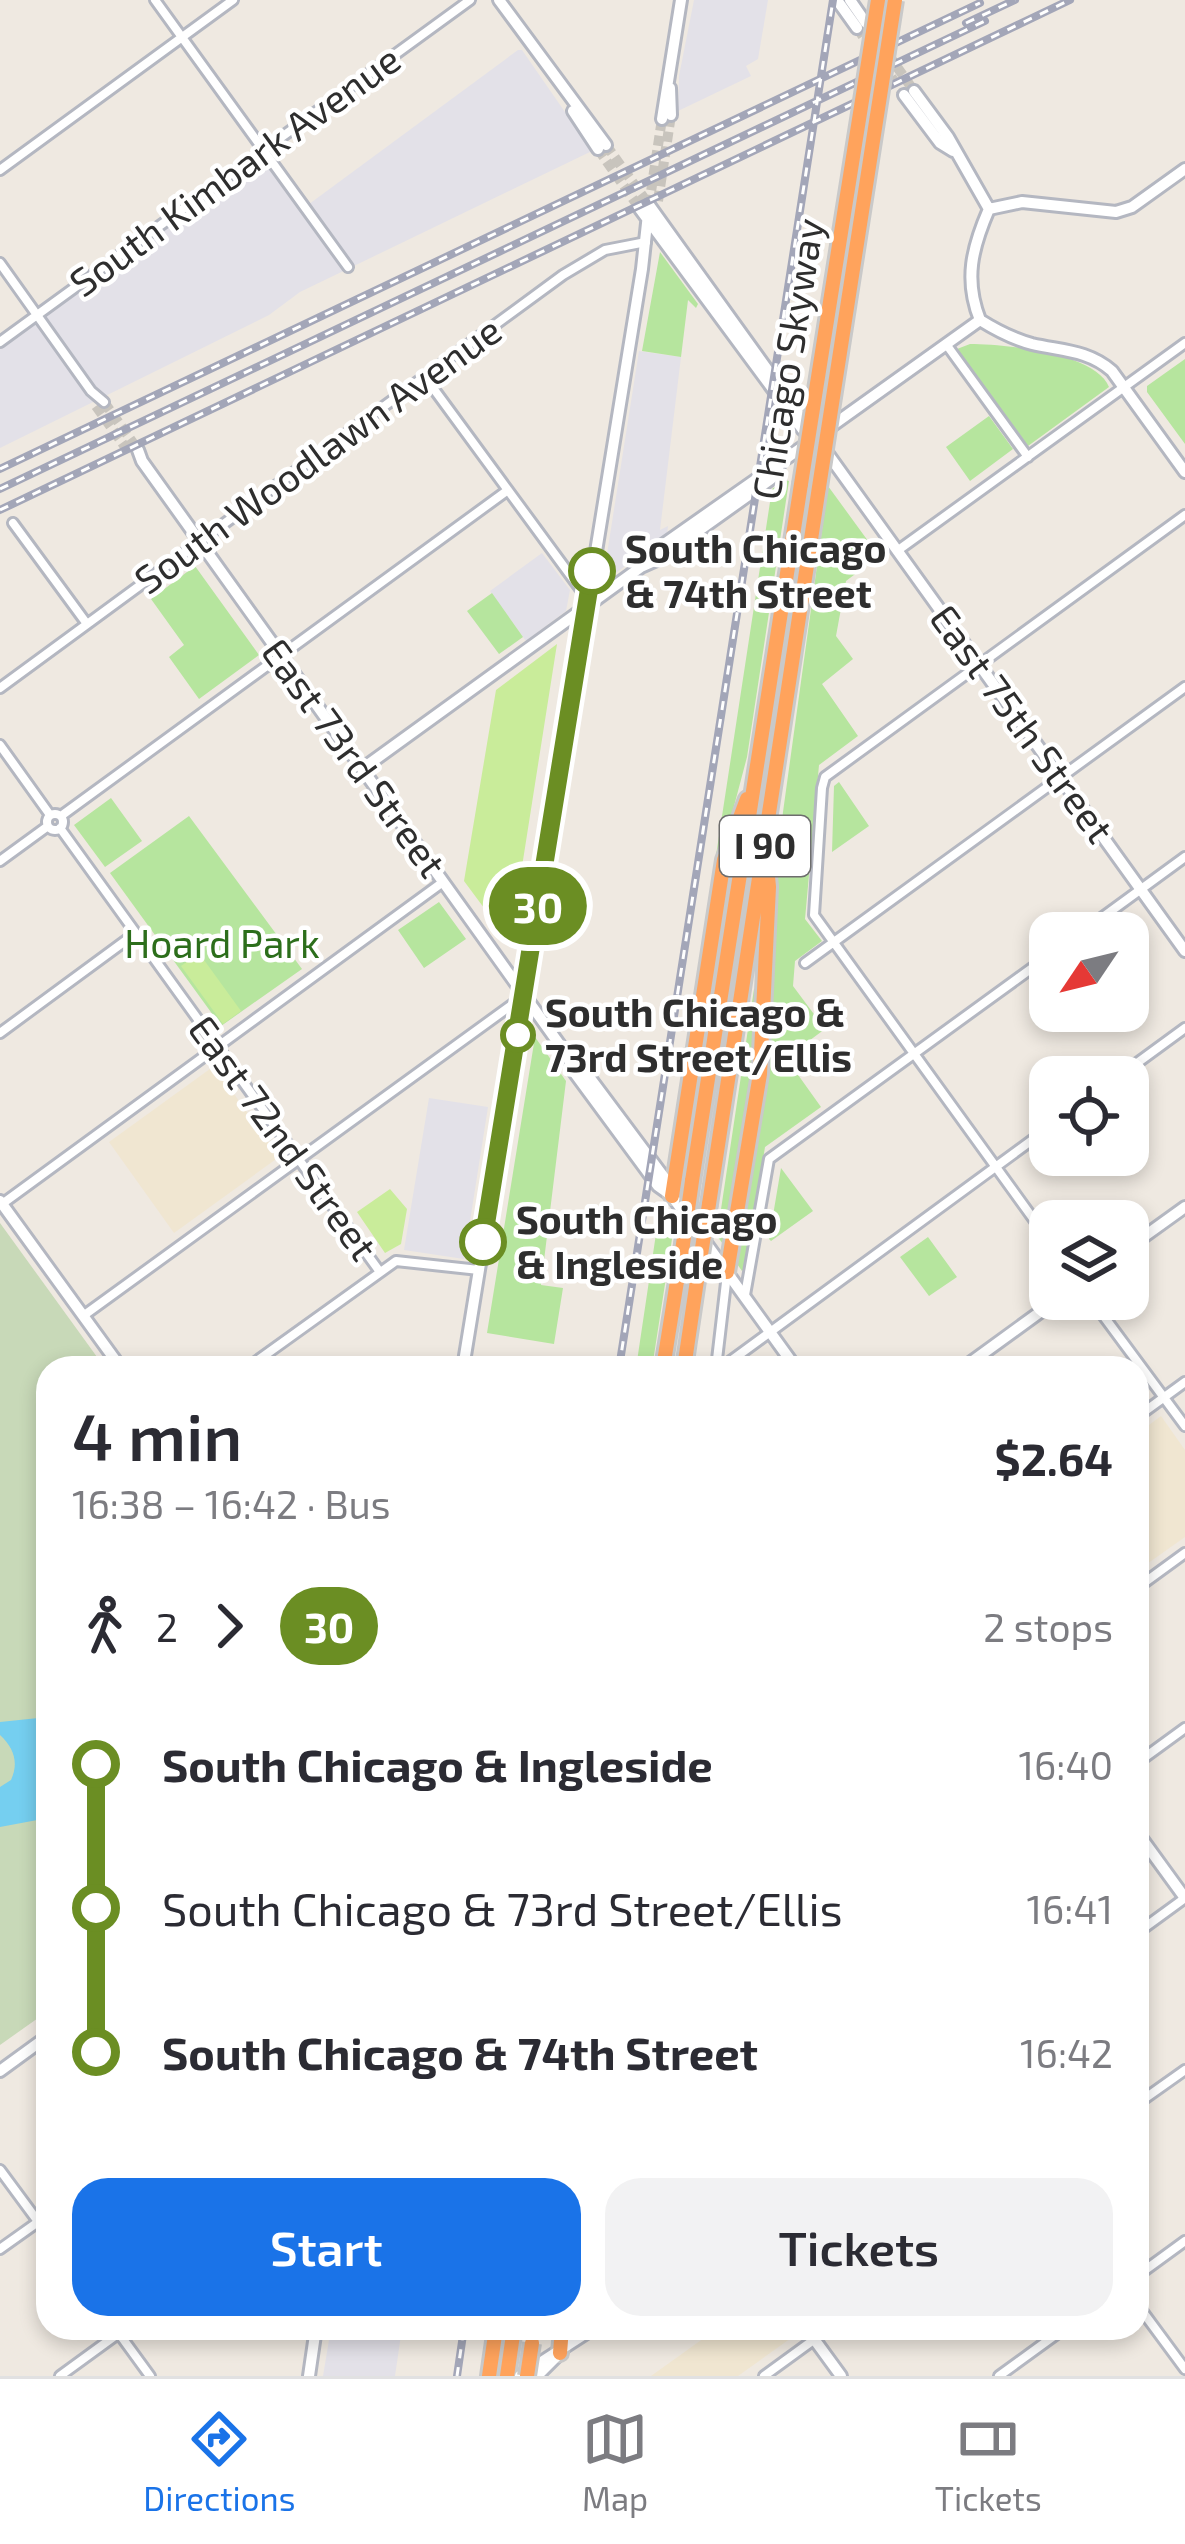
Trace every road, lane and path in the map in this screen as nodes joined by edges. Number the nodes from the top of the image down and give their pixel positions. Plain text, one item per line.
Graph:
1 (155, 0) edge
2 (233, 0) edge
3 (470, 0) edge
4 (500, 0) edge
5 (681, 0) edge
6 (837, 0) edge
7 (878, 0) edge
8 (895, 0) edge
9 (852, 5) edge
10 (862, 25) tunnel mouth
11 (182, 37) junction
12 (909, 93) tunnel mouth
13 (666, 117) tunnel mouth
14 (602, 147) tunnel mouth
15 (263, 150) junction
16 (1185, 169) edge
17 (0, 170) edge
18 (988, 209) junction
19 (646, 242) junction
20 (0, 263) edge
21 (347, 267) dead end
22 (37, 315) junction
23 (980, 320) junction
24 (0, 341) edge
25 (1185, 343) edge
26 (946, 344) junction
27 (424, 376) junction
28 (1124, 388) junction
29 (100, 404) tunnel mouth
30 (815, 438) junction
31 (137, 455) tunnel mouth
32 (1028, 457) junction
33 (1185, 472) edge
34 (508, 490) junction
35 (1185, 515) edge
36 (13, 523) dead end
37 (200, 543) junction
38 (897, 551) junction
39 (587, 602) junction
40 (87, 624) junction
41 (281, 656) junction
42 (980, 665) junction
43 (1185, 687) edge
44 (0, 688) edge
45 (0, 745) edge
46 (362, 770) junction
47 (1060, 777) junction
48 (753, 789) junction
49 (55, 821) junction
50 (765, 848) junction
51 (1185, 857) edge
52 (0, 861) edge
53 (443, 882) junction
54 (1141, 889) junction
55 (1110, 912) edge
56 (136, 933) junction
57 (833, 942) junction
58 (1185, 951) edge
59 (805, 963) dead end
60 (1029, 970) edge
61 (524, 996) junction
62 (1185, 1028) edge
63 (0, 1033) edge
64 (217, 1046) junction
65 (914, 1054) junction
66 (1147, 1056) edge
67 (1029, 1143) edge
68 (298, 1160) junction
69 (996, 1167) junction
70 (672, 1196) junction
71 (1, 1203) edge
72 (1185, 1207) edge
73 (1029, 1213) edge
74 (1149, 1233) edge
75 (479, 1270) junction
76 (380, 1272) junction
77 (727, 1272) junction
78 (745, 1297) junction
79 (83, 1316) junction
80 (1029, 1320) edge
81 (1107, 1320) edge
82 (770, 1332) junction
83 (112, 1356) edge
84 (264, 1356) edge
85 (465, 1356) edge
86 (665, 1356) edge
87 (686, 1356) edge
88 (719, 1356) edge
89 (735, 1356) edge
90 (787, 1356) edge
91 (980, 1356) edge
92 (1133, 1356) edge
93 (1149, 1377) edge
94 (1185, 1382) edge
95 (1164, 1397) junction
96 (1149, 1408) edge
97 (1185, 1426) edge
98 (1185, 1553) edge
99 (1149, 1579) edge
100 (1185, 1728) edge
101 (1149, 1754) edge
102 (1149, 1848) edge
103 (1185, 1898) edge
104 (1149, 1924) edge
105 (36, 2045) edge
106 (1185, 2070) edge
107 (0, 2071) edge
108 (1149, 2096) edge
109 (0, 2170) edge
110 (36, 2219) edge
111 (36, 2223) edge
112 (1185, 2241) edge
113 (0, 2249) edge
114 (1149, 2267) edge
115 (1149, 2320) edge
116 (106, 2340) edge
117 (124, 2340) edge
118 (314, 2340) edge
119 (494, 2340) edge
120 (512, 2340) edge
121 (532, 2340) edge
122 (561, 2340) edge
123 (578, 2340) edge
124 (813, 2340) edge
125 (815, 2340) edge
126 (1048, 2340) edge
127 (560, 2353) junction
128 (1185, 2369) edge
129 (60, 2376) edge
130 (151, 2376) edge
131 (309, 2376) edge
132 (489, 2376) edge
133 (507, 2376) edge
134 (523, 2376) edge
135 (537, 2376) edge
136 (557, 2376) edge
137 (764, 2376) edge
138 (841, 2376) edge
139 (999, 2376) edge

1 - 11 street
2 - 11 street
3 - 15 street, South Kimbark Avenue
4 - 14 street
5 - 13 street
6 - 9 street
7 - 48 highway, Chicago Skyway / I 90, bridge
8 - 50 highway, Chicago Skyway / I 90, bridge
9 - 10 street
11 - 15 street
11 - 17 street
12 - 18 street
15 - 21 street
15 - 22 street, South Kimbark Avenue
16 - 18 street
18 - 23 street
19 - 27 street, South Woodlawn Avenue
19 - 30 street, East 75th Street
19 - 39 street
20 - 22 street
22 - 24 street, South Kimbark Avenue
22 - 29 street
23 - 26 street
23 - 28 street
25 - 28 street
26 - 30 street
26 - 32 street
27 - 34 street
27 - 37 street, South Woodlawn Avenue
28 - 32 street
28 - 33 street
30 - 38 street, East 75th Street
30 - 39 street
31 - 37 street, East 73rd Street
32 - 38 street
34 - 39 street
34 - 41 street
35 - 42 street
36 - 40 street
37 - 40 street, South Woodlawn Avenue
37 - 41 street, East 73rd Street
38 - 42 street, East 75th Street
39 - 46 street
39 - 61 street
40 - 44 street, South Woodlawn Avenue
41 - 46 street, East 73rd Street
41 - 49 street
42 - 47 street, East 75th Street
42 - 57 street
43 - 47 street
45 - 49 street, East 72nd Street
46 - 53 street, East 73rd Street
47 - 54 street, East 75th Street
47 - 57 street
48 - 70 highway
48 - 86 highway, Chicago Skyway / I 90, bridge
49 - 52 street
49 - 56 street, East 72nd Street
50 - 77 highway
50 - 87 highway, Chicago Skyway / I 90, bridge
51 - 54 street
53 - 61 street, East 73rd Street
53 - 64 street
54 - 55 street
54 - 58 street, East 75th Street
56 - 63 street
56 - 64 street, East 72nd Street
57 - 59 street
57 - 65 street
60 - 65 street
61 - 68 street
61 - 70 street, East 73rd Street
61 - 75 street
62 - 66 street
64 - 68 street, East 72nd Street
64 - 71 street
65 - 69 street
65 - 78 street
67 - 69 street
68 - 76 street, East 72nd Street
68 - 79 street
69 - 73 street
69 - 82 street
70 - 77 street, East 73rd Street
71 - 79 street
72 - 74 street
75 - 76 street
75 - 85 street
76 - 84 street
77 - 78 street, East 73rd Street
77 - 88 street
78 - 82 street, East 73rd Street
79 - 83 street
80 - 91 street
81 - 92 street
82 - 89 street
82 - 90 street, East 73rd Street
93 - 95 street
94 - 95 street
95 - 96 street
95 - 97 street
98 - 99 street
100 - 101 street
102 - 103 street
103 - 104 street
105 - 107 street
106 - 108 street
109 - 110 street
111 - 113 street
112 - 114 street
115 - 128 street
116 - 129 street
117 - 130 street
118 - 131 street
119 - 132 highway
120 - 133 highway
121 - 134 highway, bridge
122 - 127 highway
123 - 127 street
124 - 137 street
125 - 138 street
126 - 139 street
127 - 134 street
127 - 135 street
127 - 136 street

